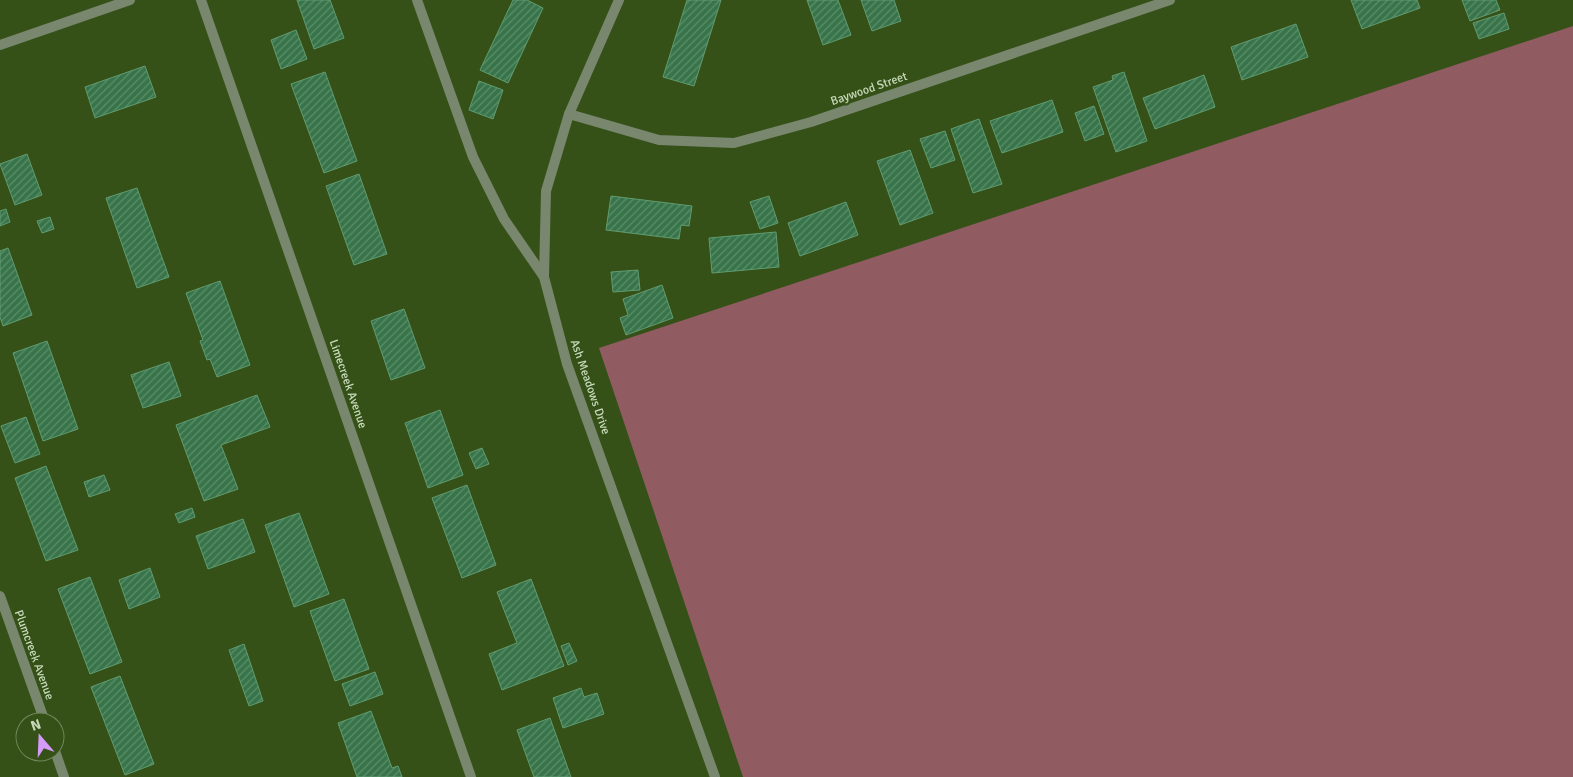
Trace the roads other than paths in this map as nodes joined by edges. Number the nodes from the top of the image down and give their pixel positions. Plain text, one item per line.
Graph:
1 (130, 0) edge
2 (202, 0) edge
3 (417, 0) edge
4 (619, 0) edge
5 (1170, 0) edge
6 (0, 45) edge
7 (569, 114) junction
8 (544, 277) junction
9 (0, 596) edge
10 (41, 712) edge
11 (59, 762) edge
12 (64, 777) edge
13 (471, 777) edge
14 (715, 777) edge

1 - 6 street
2 - 13 street, Limecreek Avenue
3 - 8 street
4 - 7 street, Ash Meadows Drive
5 - 7 street, Baywood Street
7 - 8 street, Ash Meadows Drive
8 - 14 street, Ash Meadows Drive
9 - 10 street, Plumcreek Avenue
11 - 12 street

